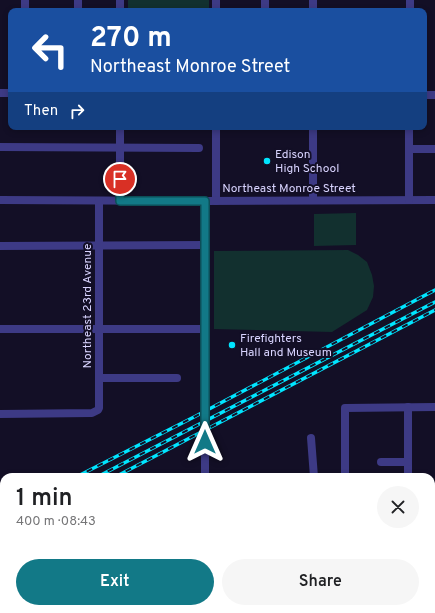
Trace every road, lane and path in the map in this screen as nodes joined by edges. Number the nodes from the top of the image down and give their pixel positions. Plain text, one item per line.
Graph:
1 (120, 130) edge
2 (216, 130) edge
3 (313, 130) edge
4 (410, 130) edge
5 (0, 147) edge
6 (120, 147) junction
7 (199, 148) dead end
8 (409, 149) junction
9 (435, 149) edge
10 (0, 200) edge
11 (313, 200) junction
12 (409, 200) junction
13 (435, 200) edge
14 (99, 201) junction
15 (120, 201) junction
16 (205, 201) junction
17 (216, 201) junction
18 (205, 245) junction
19 (0, 246) edge
20 (99, 246) junction
21 (100, 329) junction
22 (205, 329) junction
23 (0, 330) edge
24 (100, 378) junction
25 (178, 378) dead end
26 (408, 408) junction
27 (435, 408) edge
28 (0, 414) edge
29 (311, 438) dead end
30 (381, 462) dead end
31 (408, 462) junction
32 (205, 473) edge
33 (314, 473) edge
34 (345, 473) edge
35 (408, 473) edge

1 - 6 street
2 - 17 street
3 - 11 street
4 - 8 street
5 - 6 street
6 - 7 street
6 - 15 street
8 - 9 street
8 - 12 street
10 - 14 street, Northeast Monroe Street
11 - 12 street, Northeast Monroe Street
11 - 17 street, Northeast Monroe Street
12 - 13 street, Northeast Monroe Street
14 - 15 street, Northeast Monroe Street
14 - 20 street, Northeast 23rd Avenue
15 - 16 street, Northeast Monroe Street
16 - 17 street, Northeast Monroe Street
16 - 18 street
18 - 20 street
18 - 22 street
19 - 20 street
20 - 21 street, Northeast 23rd Avenue
21 - 22 street
21 - 23 street
21 - 24 street, Northeast 23rd Avenue
22 - 32 street
24 - 25 street
24 - 28 street, Northeast 23rd Avenue
26 - 27 street
26 - 31 street
26 - 34 street
29 - 33 street
30 - 31 street
31 - 35 street

